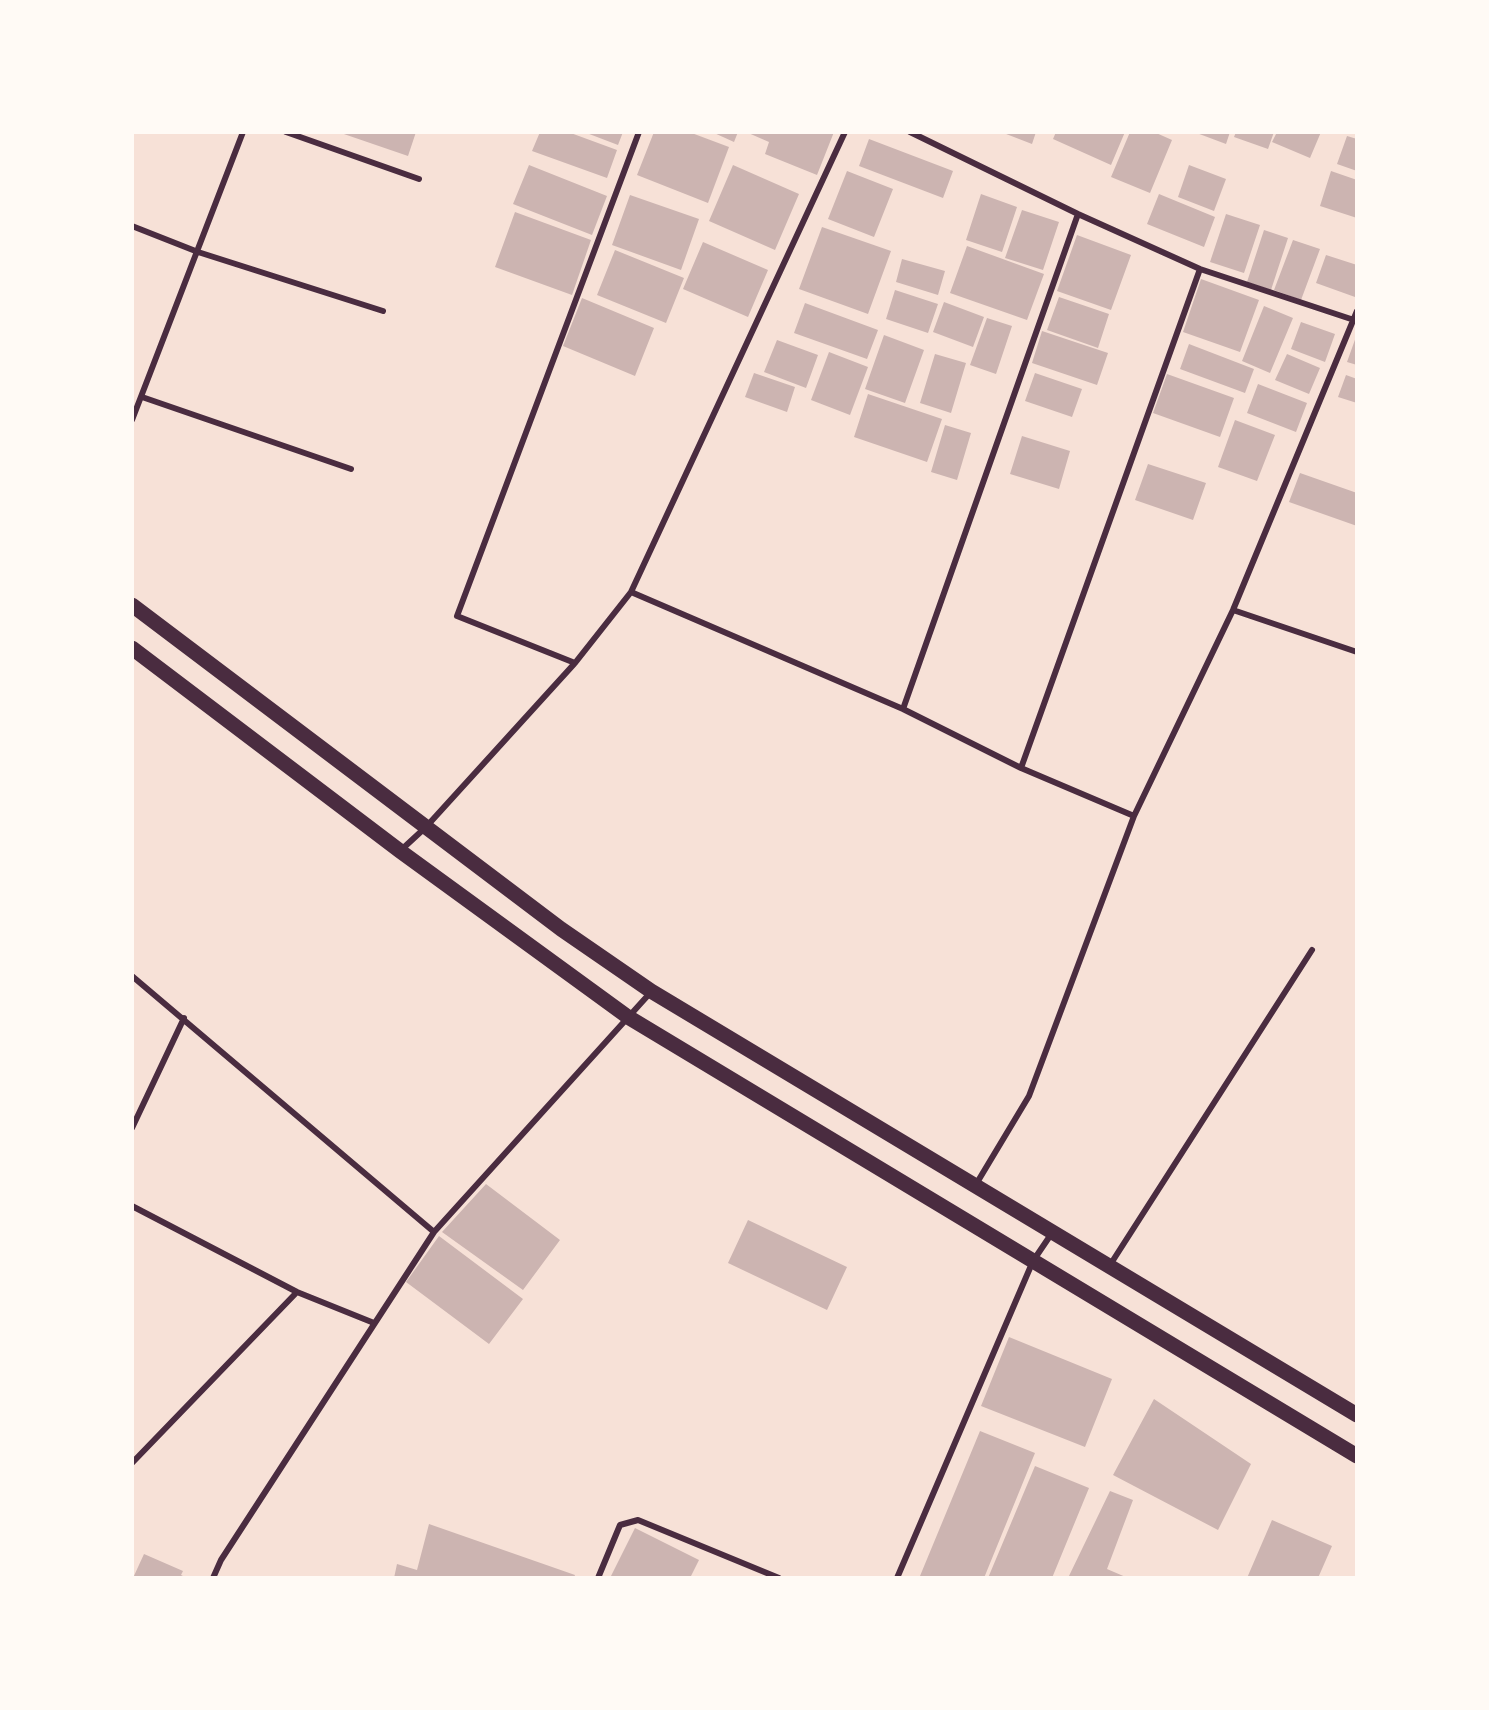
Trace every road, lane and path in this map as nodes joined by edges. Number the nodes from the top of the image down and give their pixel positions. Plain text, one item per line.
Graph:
1 (243, 132) edge
2 (286, 132) edge
3 (639, 132) edge
4 (845, 132) edge
5 (910, 132) edge
6 (419, 179) dead end
7 (1078, 214) junction
8 (132, 226) edge
9 (198, 252) junction
10 (1200, 269) junction
11 (383, 311) dead end
12 (1357, 312) edge
13 (1354, 320) junction
14 (142, 397) junction
15 (132, 420) edge
16 (351, 469) dead end
17 (632, 592) junction
18 (132, 605) edge
19 (1233, 610) junction
20 (132, 648) edge
21 (1357, 652) edge
22 (575, 663) junction
23 (903, 709) junction
24 (1021, 768) junction
25 (1134, 816) junction
26 (426, 827) junction
27 (400, 850) junction
28 (1312, 950) dead end
29 (132, 976) edge
30 (651, 991) junction
31 (628, 1017) junction
32 (184, 1018) junction
33 (132, 1128) edge
34 (975, 1187) junction
35 (132, 1206) edge
36 (434, 1232) junction
37 (1052, 1232) junction
38 (1033, 1261) junction
39 (1110, 1265) junction
40 (297, 1292) junction
41 (374, 1323) junction
42 (1355, 1411) edge
43 (1357, 1456) edge
44 (132, 1463) edge
45 (213, 1578) edge
46 (598, 1578) edge
47 (779, 1578) edge
48 (897, 1578) edge

1 - 9 street
2 - 6 street
3 - 22 street
4 - 17 street
5 - 7 street
7 - 10 street
7 - 23 street
8 - 9 street
9 - 11 street
9 - 14 street
10 - 13 street
10 - 24 street
12 - 13 street
13 - 19 street
14 - 15 street
14 - 16 street
17 - 22 street
17 - 23 street
18 - 26 main road
19 - 21 street
19 - 25 street
20 - 27 main road
22 - 26 street
23 - 24 street
24 - 25 street
25 - 34 street
26 - 27 street
26 - 30 main road
27 - 31 main road
28 - 39 street
29 - 32 street
30 - 31 street
30 - 34 main road
31 - 36 street
31 - 38 main road
32 - 33 street
32 - 36 street
34 - 37 main road
35 - 40 street
36 - 41 street
37 - 38 street
37 - 39 main road
38 - 43 main road
38 - 48 street
39 - 42 main road
40 - 41 street
40 - 44 street
41 - 45 street
46 - 47 street

